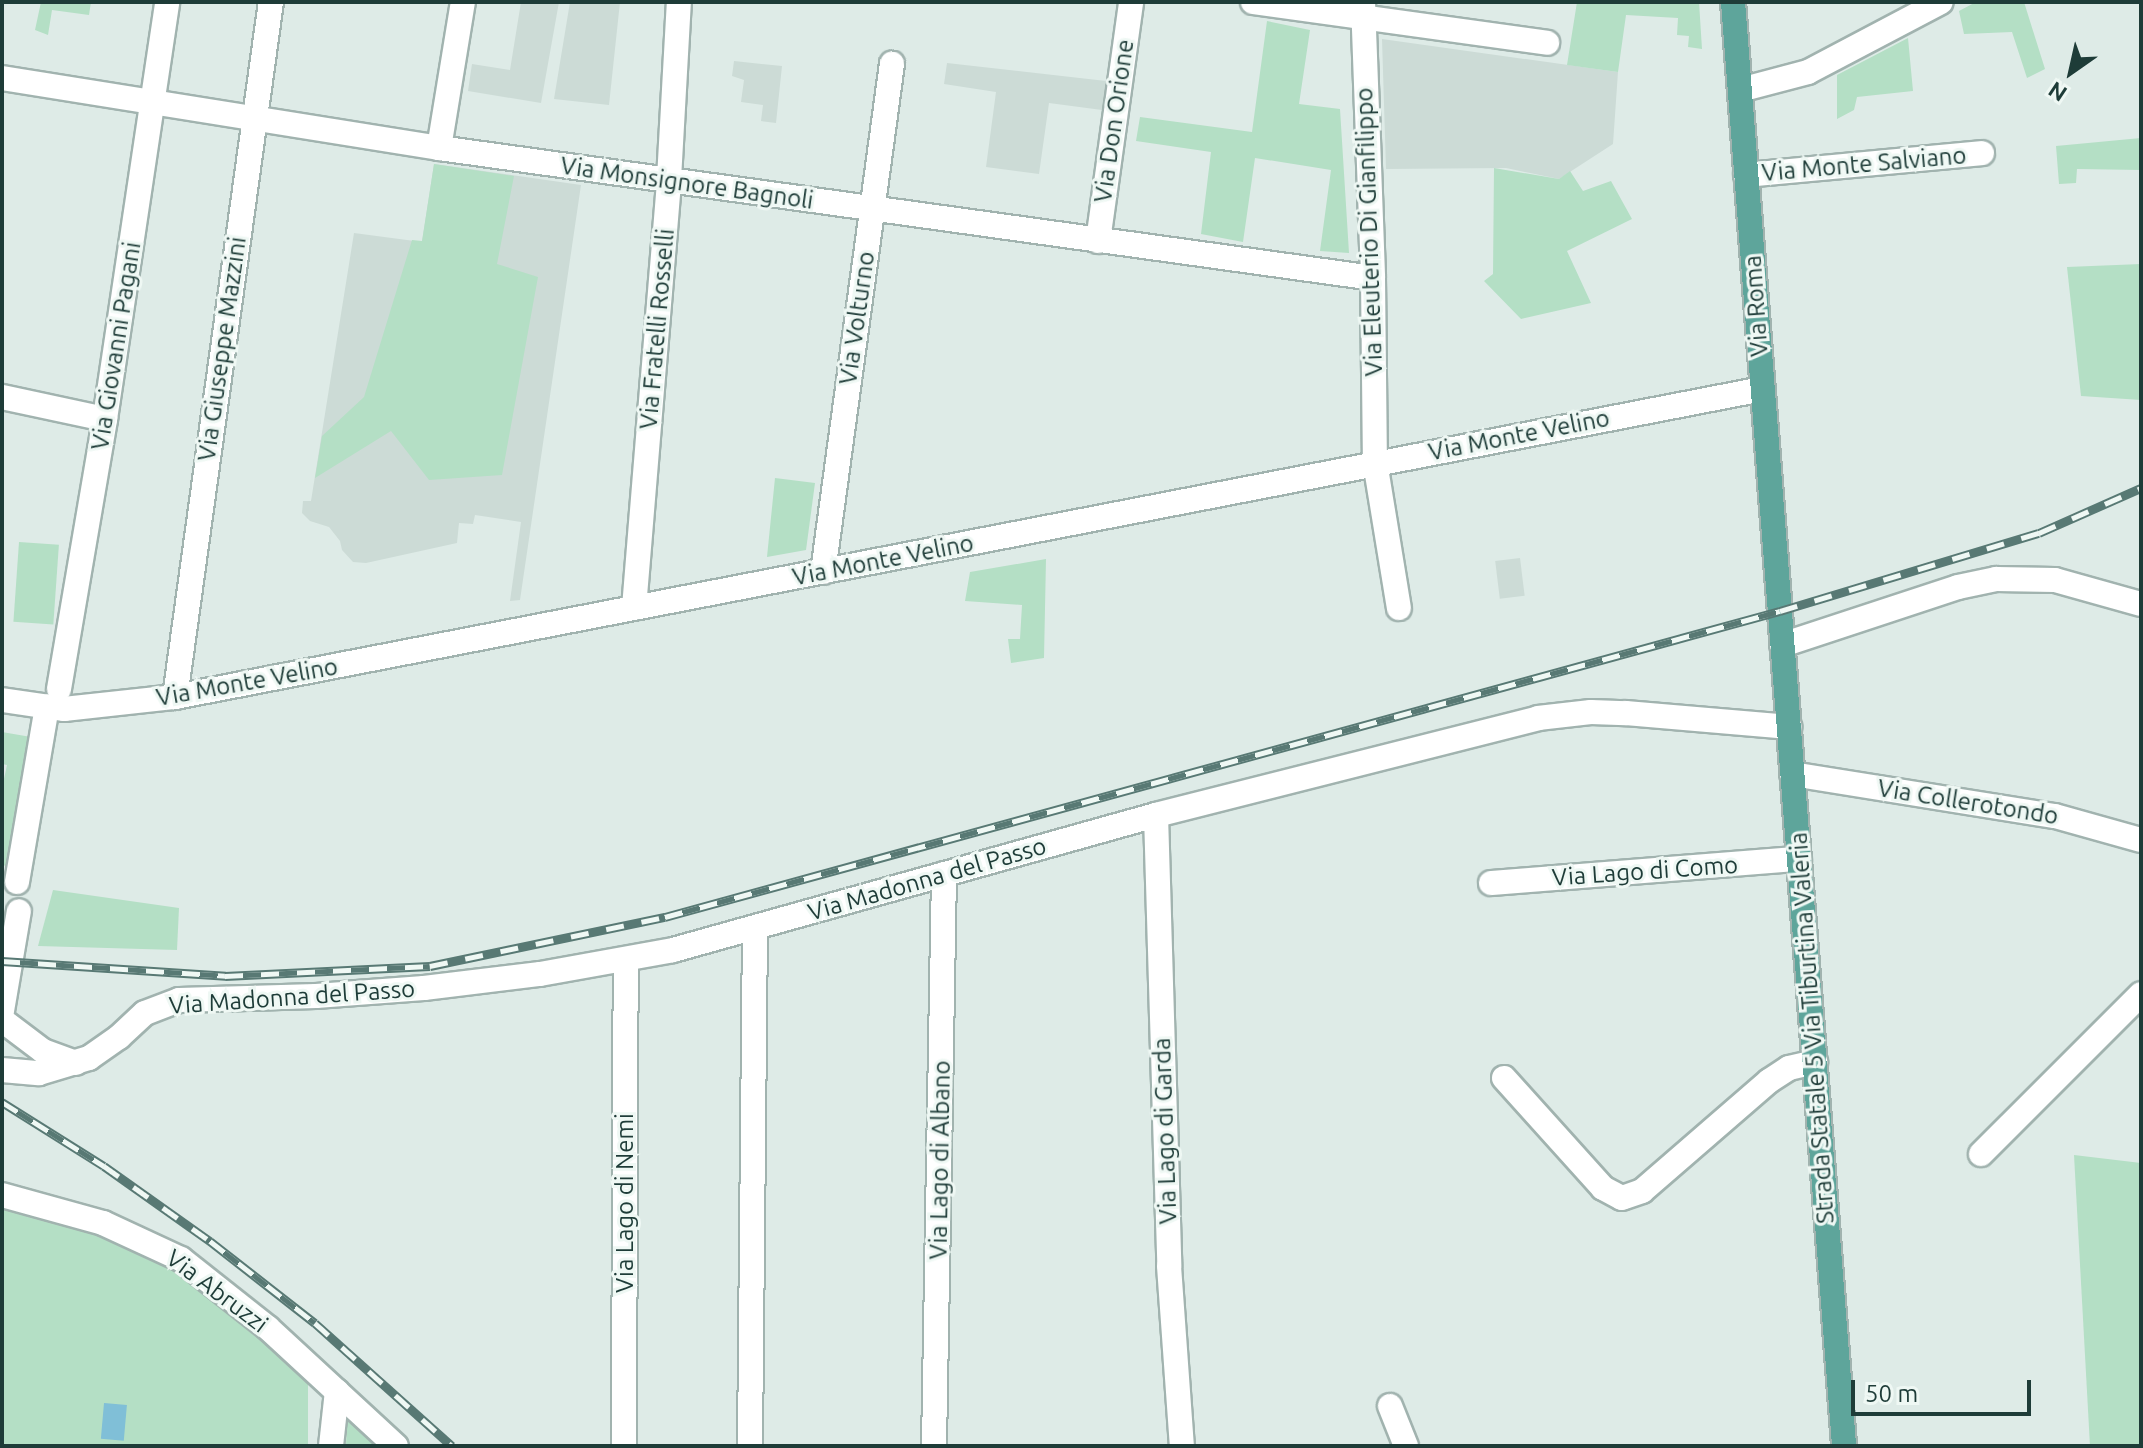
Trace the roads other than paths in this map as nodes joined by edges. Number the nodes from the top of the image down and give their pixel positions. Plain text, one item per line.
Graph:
1 (167, 2) edge
2 (271, 2) edge
3 (463, 2) edge
4 (679, 2) edge
5 (1131, 2) edge
6 (1253, 2) edge
7 (1733, 2) edge
8 (1941, 2) edge
9 (1363, 9) edge
10 (1547, 43) dead end
11 (892, 64) dead end
12 (2, 78) edge
13 (1740, 90) junction
14 (153, 103) junction
15 (253, 120) junction
16 (439, 148) junction
17 (1982, 153) dead end
18 (1746, 175) junction
19 (669, 179) junction
20 (872, 210) junction
21 (1098, 241) junction
22 (1373, 278) junction
23 (1762, 389) junction
24 (2, 397) edge
25 (105, 419) junction
26 (1375, 462) junction
27 (823, 572) junction
28 (2141, 604) edge
29 (634, 608) junction
30 (1399, 608) dead end
31 (1780, 611) joint
32 (1782, 645) junction
33 (175, 697) junction
34 (53, 698) junction
35 (2, 700) edge
36 (1789, 727) junction
37 (1792, 774) junction
38 (1156, 815) junction
39 (2141, 840) edge
40 (1799, 859) junction
41 (944, 874) junction
42 (17, 882) dead end
43 (1491, 883) dead end
44 (19, 911) dead end
45 (755, 928) junction
46 (626, 960) junction
47 (2141, 994) edge
48 (2, 1011) edge
49 (2, 1020) edge
50 (1815, 1062) junction
51 (76, 1063) junction
52 (2, 1070) edge
53 (1504, 1078) dead end
54 (1981, 1154) dead end
55 (2, 1195) edge
56 (337, 1391) junction
57 (1390, 1406) dead end
58 (331, 1446) edge
59 (396, 1446) edge
60 (624, 1446) edge
61 (750, 1446) edge
62 (934, 1446) edge
63 (1182, 1446) edge
64 (1406, 1446) edge
65 (1844, 1446) edge

1 - 14 street, Via Giovanni Pagani
2 - 15 street, Via Giuseppe Mazzini
3 - 16 street
4 - 19 street, Via Fratelli Rosselli
5 - 21 street, Via Don Orione
6 - 9 street
7 - 13 main road, Via Roma
8 - 13 street
9 - 10 street
9 - 22 street, Via Eleuterio Di Gianfilippo
11 - 20 street, Via Volturno
12 - 14 street, Via Monsignore Bagnoli
13 - 18 main road, Via Roma
14 - 15 street, Via Monsignore Bagnoli
14 - 25 street, Via Giovanni Pagani
15 - 16 street, Via Monsignore Bagnoli
15 - 33 street, Via Giuseppe Mazzini
16 - 19 street, Via Monsignore Bagnoli
17 - 18 street, Via Monte Salviano
18 - 23 main road, Via Roma
19 - 20 street, Via Monsignore Bagnoli
19 - 29 street, Via Fratelli Rosselli
20 - 21 street, Via Monsignore Bagnoli
20 - 27 street, Via Volturno
21 - 22 street, Via Monsignore Bagnoli
22 - 26 street, Via Eleuterio Di Gianfilippo
23 - 26 street, Via Monte Velino
23 - 31 main road, Via Roma
24 - 25 street
25 - 34 street, Via Giovanni Pagani
26 - 27 street, Via Monte Velino
26 - 30 street, Via Eleuterio Di Gianfilippo
27 - 29 street, Via Monte Velino
28 - 32 street
29 - 33 street, Via Monte Velino
31 - 32 main road, Strada Statale 5 Via Tiburtina Valeria
32 - 36 main road, Strada Statale 5 Via Tiburtina Valeria
33 - 34 street, Via Monte Velino
34 - 35 street, Via Monte Velino
34 - 42 street, Via Giovanni Pagani
36 - 37 main road, Strada Statale 5 Via Tiburtina Valeria
36 - 38 street, Via Madonna del Passo
37 - 39 street, Via Collerotondo
37 - 40 main road, Strada Statale 5 Via Tiburtina Valeria
38 - 41 street, Via Madonna del Passo
38 - 63 street, Via Lago di Garda
40 - 43 street, Via Lago di Como
40 - 50 main road, Strada Statale 5 Via Tiburtina Valeria
41 - 45 street, Via Madonna del Passo
41 - 62 street, Via Lago di Albano
44 - 48 street
45 - 46 street, Via Madonna del Passo
45 - 61 street
46 - 51 street, Via Madonna del Passo
46 - 60 street, Via Lago di Nemi
47 - 54 street
49 - 51 street
50 - 53 street
50 - 65 main road, Strada Statale 5 Via Tiburtina Valeria
51 - 52 street, Via Madonna del Passo
55 - 56 street, Via Abruzzi
56 - 58 street
56 - 59 street, Via Abruzzi
57 - 64 street

